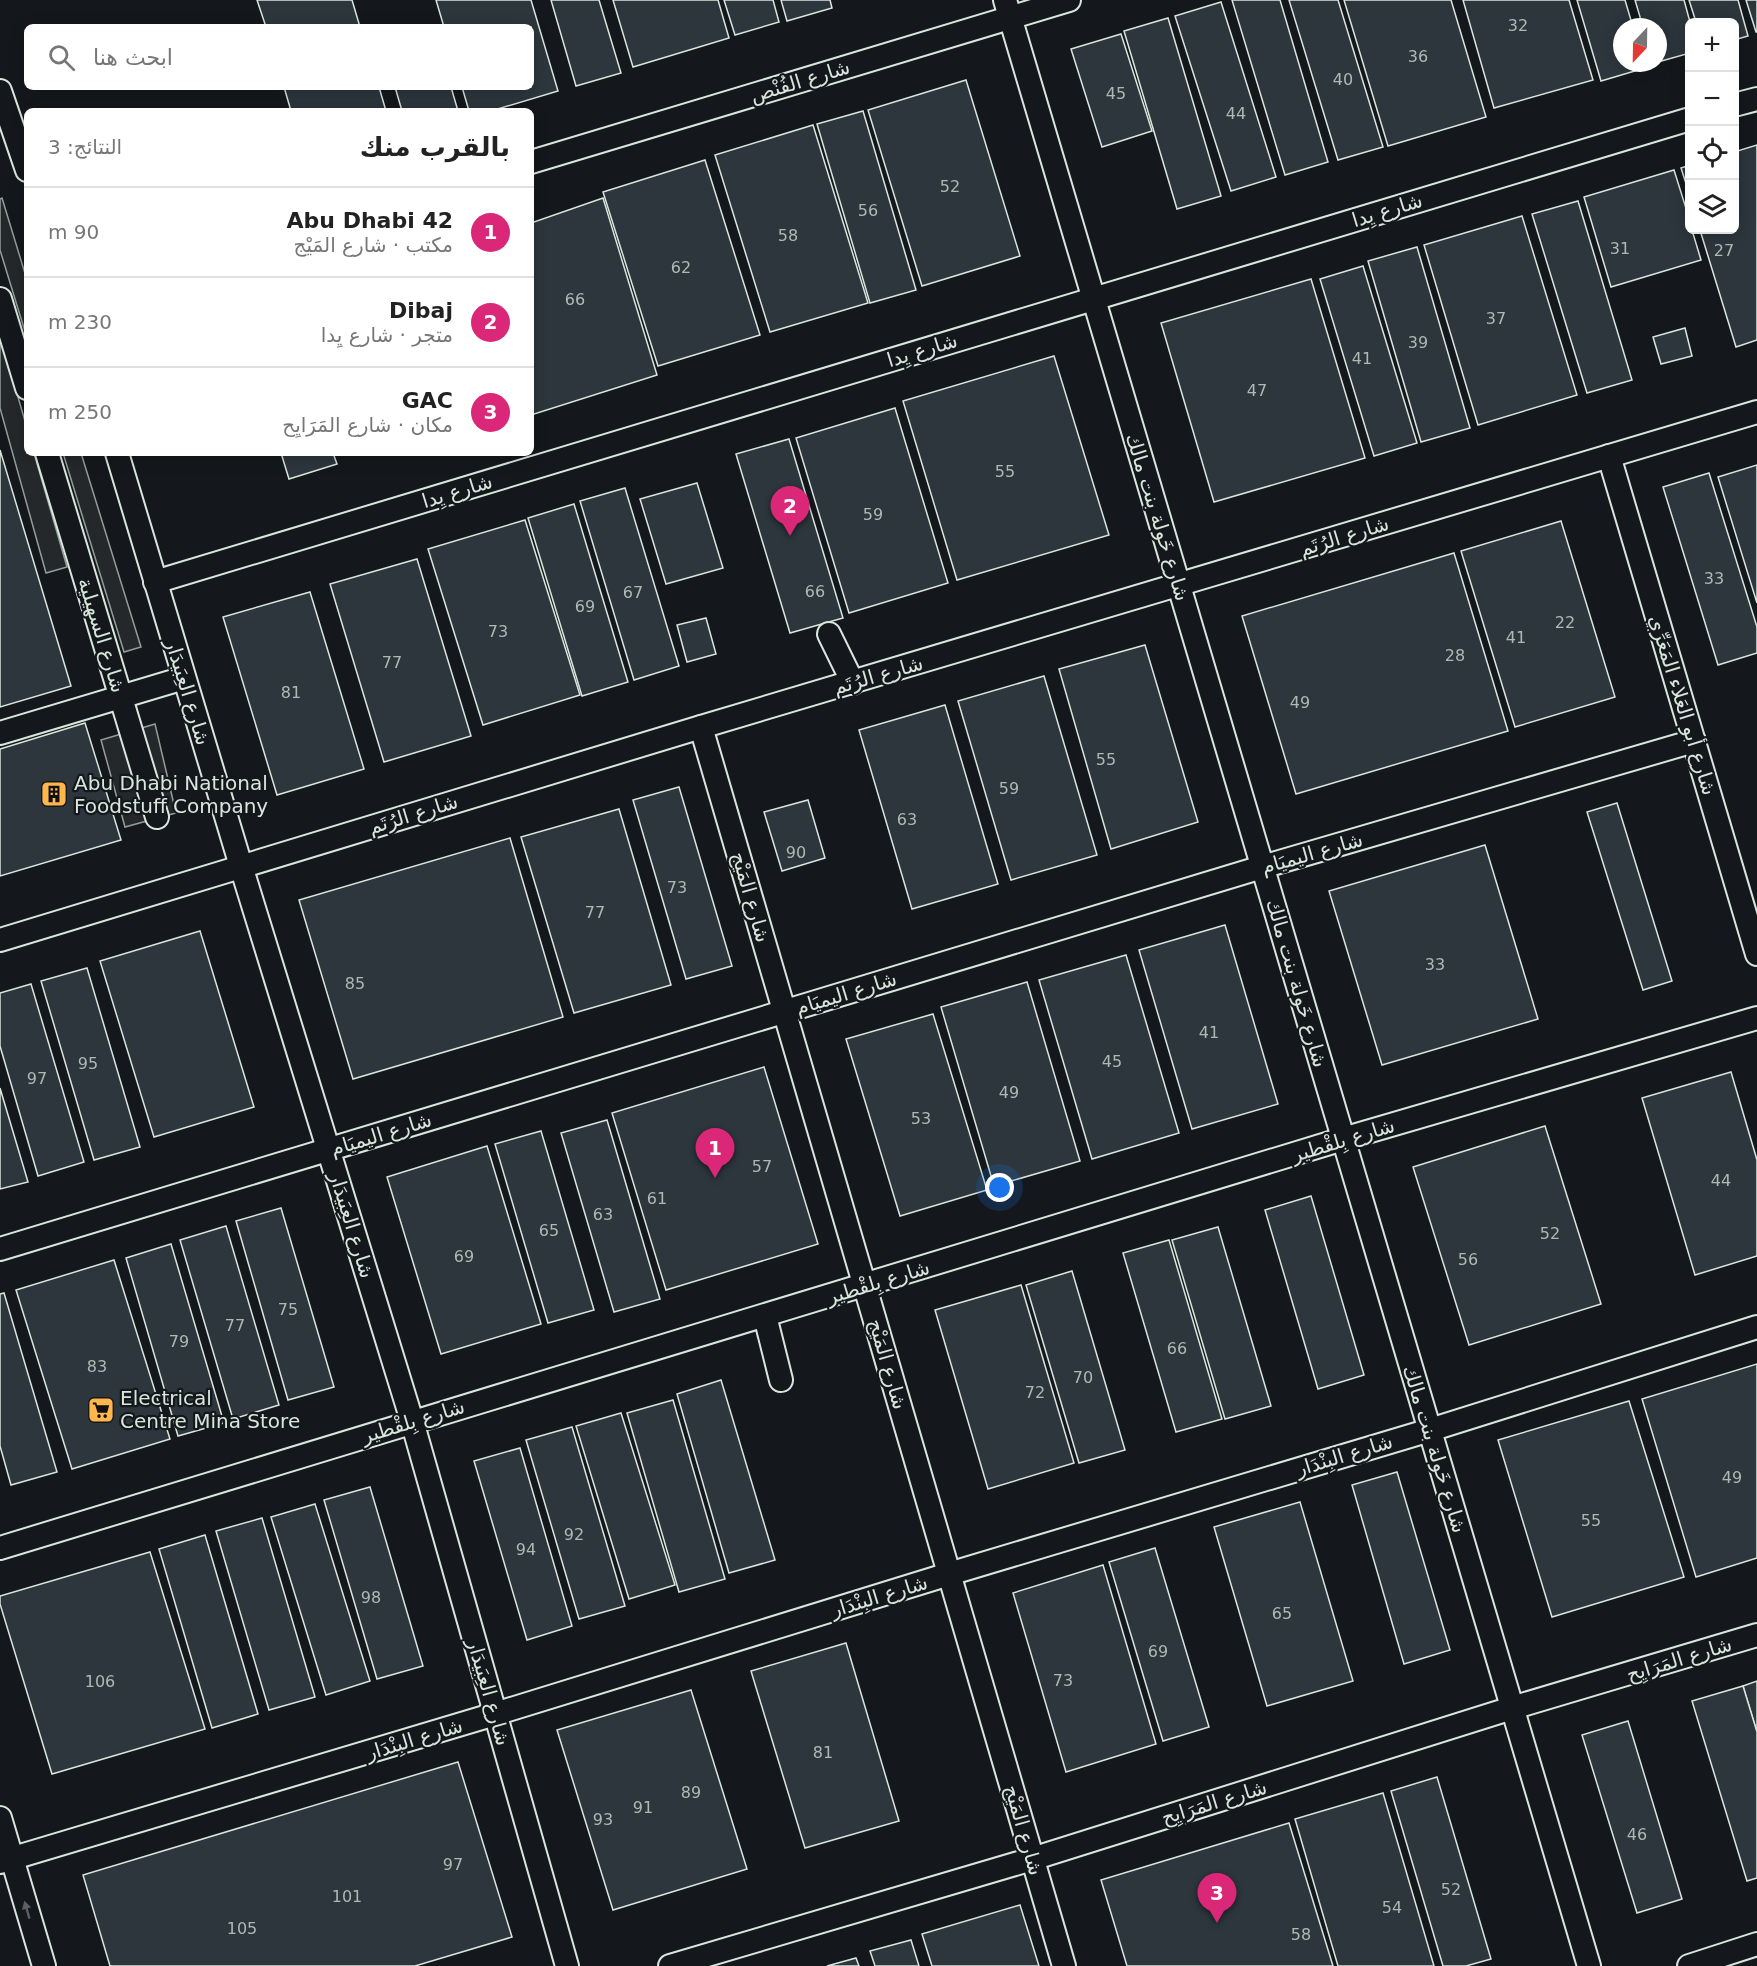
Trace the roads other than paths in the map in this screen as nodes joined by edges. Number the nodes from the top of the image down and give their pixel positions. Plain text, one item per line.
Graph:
1 (1069, 0) edge
2 (1007, 9) edge
3 (0, 91) edge
4 (1757, 99) edge
5 (1739, 104) edge
6 (1685, 120) edge
7 (24, 161) edge
8 (534, 161) edge
9 (0, 299) edge
10 (1094, 299) junction
11 (24, 378) edge
12 (1757, 412) edge
13 (47, 456) edge
14 (118, 456) edge
15 (1609, 456) junction
16 (155, 582) junction
17 (1179, 586) junction
18 (829, 634) dead end
19 (184, 678) junction
20 (853, 683) junction
21 (120, 697) junction
22 (702, 727) junction
23 (0, 733) edge
24 (1694, 741) junction
25 (157, 817) dead end
26 (241, 866) junction
27 (1262, 867) junction
28 (0, 940) edge
29 (1757, 954) edge
30 (785, 1012) junction
31 (1757, 1018) edge
32 (1343, 1139) junction
33 (329, 1149) junction
34 (0, 1249) edge
35 (865, 1286) junction
36 (765, 1316) junction
37 (1757, 1327) edge
38 (781, 1380) dead end
39 (412, 1421) junction
40 (1430, 1430) junction
41 (0, 1548) edge
42 (949, 1574) junction
43 (1757, 1635) edge
44 (1512, 1708) junction
45 (495, 1714) junction
46 (0, 1818) edge
47 (1032, 1859) junction
48 (6, 1860) edge
49 (1757, 1944) edge
50 (44, 1966) edge
51 (567, 1966) edge
52 (670, 1966) edge
53 (1064, 1966) edge
54 (1589, 1966) edge
55 (1689, 1966) edge

1 - 2 street, شارع الفُنْص
2 - 8 street, شارع الفُنْص
2 - 10 street, شارع خَولة بنت مالك
3 - 7 street
4 - 5 street
6 - 10 street, شارع يِدا
9 - 11 street
10 - 16 street, شارع يِدا
10 - 17 street, شارع خَولة بنت مالك
12 - 15 street, شارع الرُتَم
13 - 21 street, شارع السهيلية
14 - 16 street, شارع العِبَيدَار
15 - 17 street, شارع الرُتَم
15 - 24 street, شارع أبو العَلاء المَعَرِّي
16 - 19 street, شارع العِبَيدَار
17 - 20 street, شارع الرُتَم
17 - 27 street, شارع خَولة بنت مالك
18 - 20 street
19 - 21 street
19 - 26 street, شارع العِبَيدَار
20 - 22 street, شارع الرُتَم
21 - 23 street
21 - 25 street, شارع السهيلية
22 - 26 street, شارع الرُتَم
22 - 30 street, شارع المَيْج
24 - 27 street, شارع اليميَام
24 - 29 street, شارع أبو العَلاء المَعَرِّي
26 - 28 street, شارع الرُتَم
26 - 33 street, شارع العِبَيدَار
27 - 30 street, شارع اليميَام
27 - 32 street, شارع خَولة بنت مالك
30 - 33 street, شارع اليميَام
30 - 35 street, شارع المَيْج
31 - 32 street, شارع بِلقْطير
32 - 35 street, شارع بِلقْطير
32 - 40 street, شارع خَولة بنت مالك
33 - 34 street, شارع اليميَام
33 - 39 street, شارع العِبَيدَار
35 - 36 street, شارع بِلقْطير
35 - 42 street, شارع المَيْج
36 - 38 street
36 - 39 street, شارع بِلقْطير
37 - 40 street, شارع البِنْدَار
39 - 41 street, شارع بِلقْطير
39 - 45 street, شارع العِبَيدَار
40 - 42 street, شارع البِنْدَار
40 - 44 street, شارع خَولة بنت مالك
42 - 45 street, شارع البِنْدَار
42 - 47 street, شارع المَيْج
43 - 44 street, شارع المَرَايِح
44 - 47 street, شارع المَرَايِح
44 - 54 street, شارع خَولة بنت مالك
45 - 48 street, شارع البِنْدَار
45 - 51 street, شارع العِبَيدَار
46 - 48 street
47 - 52 street, شارع المَرَايِح
47 - 53 street, شارع المَيْج
50 -> 48 street
49 - 55 street

